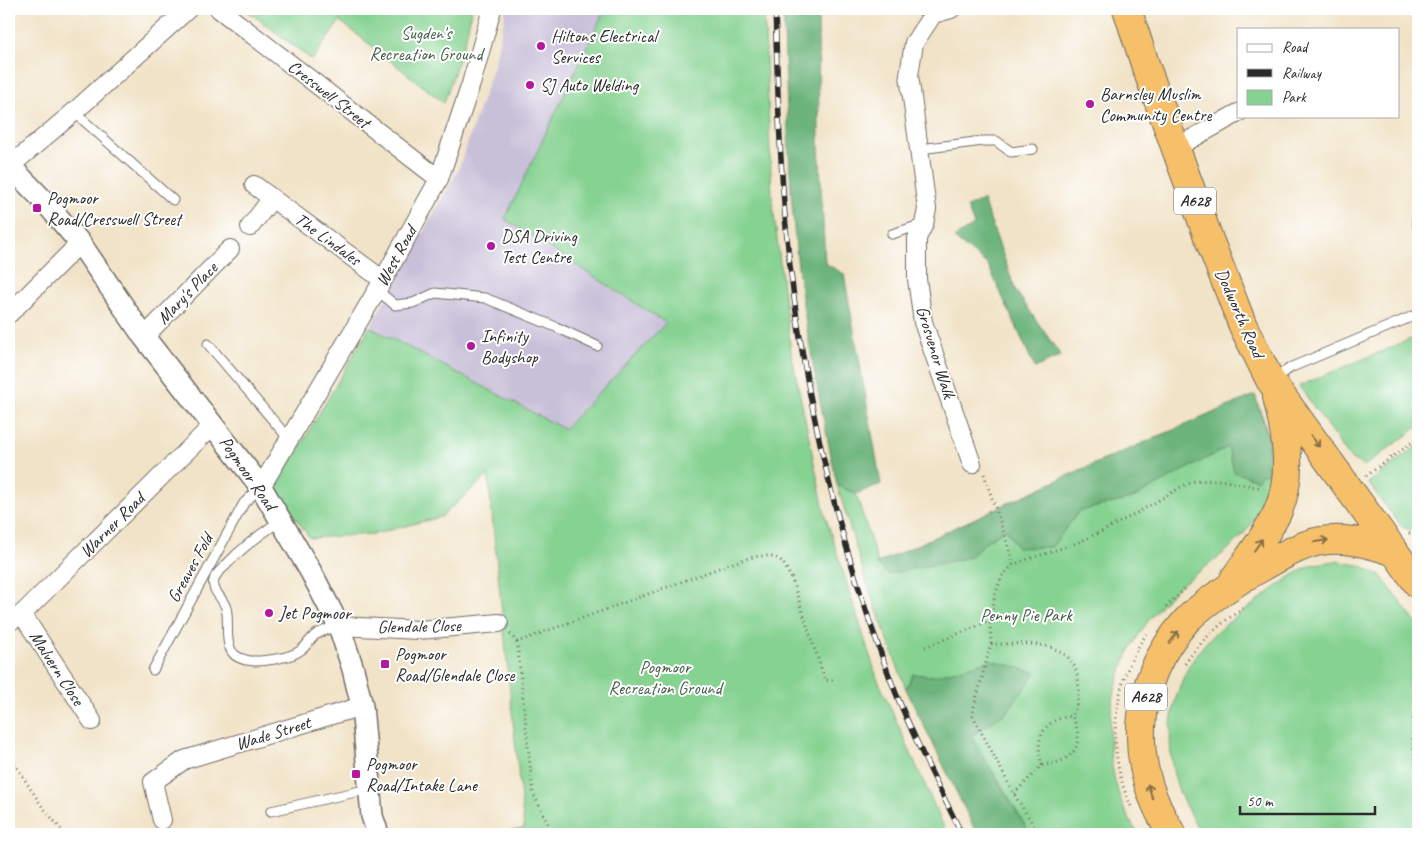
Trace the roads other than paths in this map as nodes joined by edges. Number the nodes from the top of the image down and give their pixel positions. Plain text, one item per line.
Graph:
1 (188, 9) edge
2 (219, 9) edge
3 (492, 9) edge
4 (951, 9) edge
5 (1128, 9) edge
6 (931, 11) edge
7 (74, 112) junction
8 (1237, 114) edge
9 (1175, 148) junction
10 (920, 149) junction
11 (1033, 149) dead end
12 (9, 166) edge
13 (439, 179) junction
14 (254, 185) dead end
15 (272, 198) junction
16 (173, 200) dead end
17 (924, 224) junction
18 (250, 227) dead end
19 (892, 234) dead end
20 (80, 243) junction
21 (230, 249) dead end
22 (380, 285) junction
23 (9, 314) edge
24 (1418, 314) edge
25 (144, 337) junction
26 (208, 344) dead end
27 (597, 346) dead end
28 (1272, 384) junction
29 (213, 425) junction
30 (289, 439) junction
31 (972, 464) road end
32 (261, 487) junction
33 (281, 520) junction
34 (1405, 547) edge
35 (1414, 593) edge
36 (1240, 594) junction
37 (15, 618) edge
38 (499, 623) road end
39 (338, 626) junction
40 (153, 670) dead end
41 (362, 706) junction
42 (92, 721) dead end
43 (369, 789) junction
44 (271, 811) dead end
45 (162, 820) dead end
46 (378, 834) edge
47 (1172, 834) edge

1 - 7 street
2 - 13 street, Cresswell Street
3 - 13 street, West Road
4 - 6 street, Grosvenor Walk
5 - 9 highway, Dodworth Road / A628
6 - 10 street, Grosvenor Walk
7 - 12 street
7 - 16 lane
8 - 9 street
9 - 28 highway, Dodworth Road / A628
10 - 11 lane
10 - 17 street, Grosvenor Walk
12 - 20 street, Pogmoor Road
13 - 22 street, West Road
14 - 15 street, The Lindales
15 - 18 street
15 - 22 street, The Lindales
17 - 19 lane
17 - 31 street, Grosvenor Walk
20 - 23 street
20 - 25 street, Pogmoor Road
21 - 25 street, Mary's Place
22 - 27 lane
22 - 30 street, West Road
24 - 28 lane
25 - 29 street, Pogmoor Road
26 - 30 lane
28 -> 34 highway, Dodworth Road / A628
36 -> 28 highway, A628
29 - 32 street, Pogmoor Road
29 - 37 street, Warner Road
30 - 32 street, West Road
32 - 33 street, Pogmoor Road
32 - 40 lane, Greaves Fold
33 - 39 street, Pogmoor Road
33 - 39 lane
34 - 35 highway, Dodworth Road / A628
36 -> 34 highway, A628
47 -> 36 highway, A628
37 - 42 street, Malvern Close
38 - 39 street, Glendale Close
39 - 41 street, Pogmoor Road
41 - 43 street, Pogmoor Road
41 - 45 street, Wade Street
43 - 44 lane
43 - 46 street, Pogmoor Road

